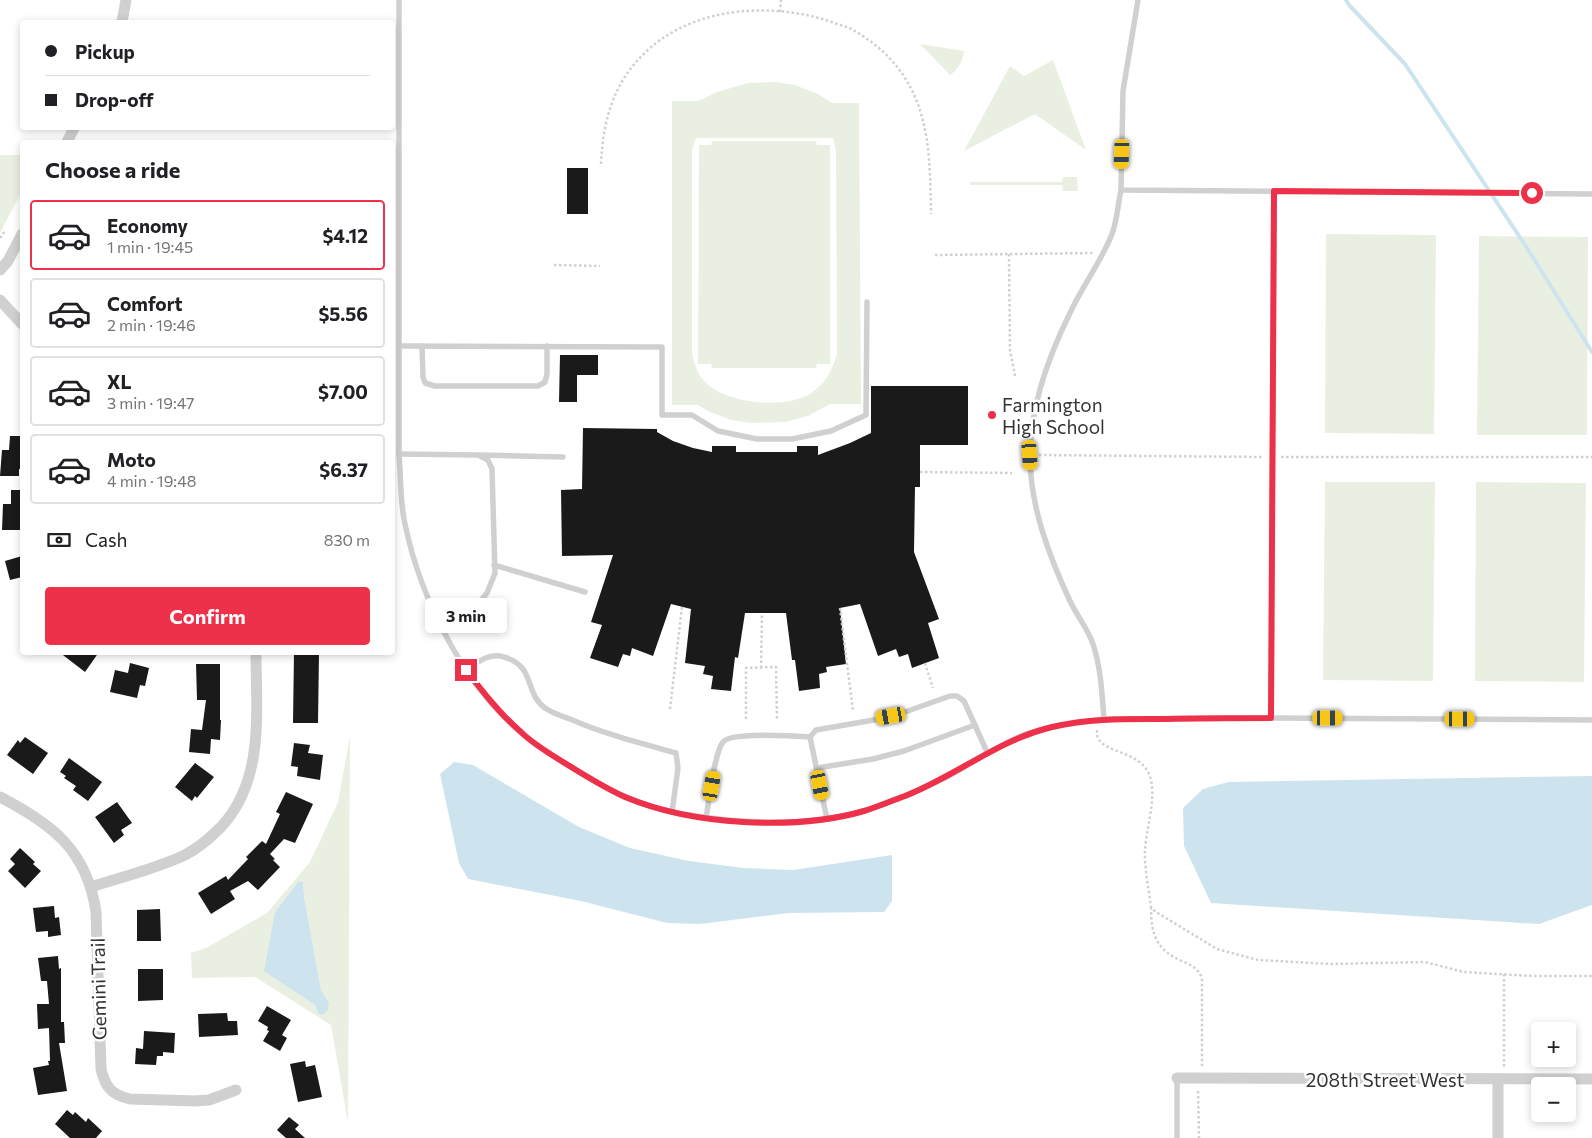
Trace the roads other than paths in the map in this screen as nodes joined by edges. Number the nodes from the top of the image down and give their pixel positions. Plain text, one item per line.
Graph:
1 (126, 0) edge
2 (399, 0) edge
3 (1138, 0) edge
4 (122, 20) edge
5 (1120, 190) junction
6 (1274, 191) junction
7 (1592, 194) edge
8 (20, 238) edge
9 (0, 270) edge
10 (0, 300) edge
11 (867, 302) dead end
12 (20, 322) edge
13 (400, 346) junction
14 (422, 346) junction
15 (547, 346) junction
16 (399, 454) junction
17 (478, 455) junction
18 (563, 457) dead end
19 (494, 564) junction
20 (584, 592) dead end
21 (442, 629) junction
22 (256, 655) edge
23 (466, 670) junction
24 (1271, 718) junction
25 (1104, 719) junction
26 (1592, 720) edge
27 (975, 725) junction
28 (810, 737) junction
29 (987, 752) junction
30 (817, 768) junction
31 (0, 797) edge
32 (672, 812) junction
33 (706, 818) junction
34 (826, 819) junction
35 (91, 886) junction
36 (1177, 1078) joint
37 (1498, 1079) junction
38 (1592, 1079) edge
39 (236, 1090) dead end
40 (1177, 1138) edge
41 (1498, 1138) edge

1 - 4 street
2 - 13 lane
3 - 5 lane
5 - 6 lane
5 - 25 lane
6 - 7 lane
6 - 24 lane
8 - 9 street
10 - 12 street
11 - 15 lane
13 - 14 lane
13 - 16 lane
14 - 15 lane
14 - 15 lane
16 - 17 lane
16 - 21 lane
17 - 18 lane
17 - 19 lane
19 - 20 lane
19 - 21 lane
21 - 23 lane
22 - 35 street
23 - 32 lane
23 - 32 lane
24 - 25 lane
24 - 26 lane
25 - 29 lane
27 - 28 lane
27 - 29 lane
27 - 30 lane
28 - 30 lane
28 - 33 lane
29 - 34 lane
30 - 34 lane
31 - 35 street, Gemini Trail
32 - 33 lane
33 - 34 lane
35 - 39 street, Gemini Trail
36 - 37 street, 208th Street West
36 - 40 lane
37 - 38 street, 208th Street West
37 - 41 street

